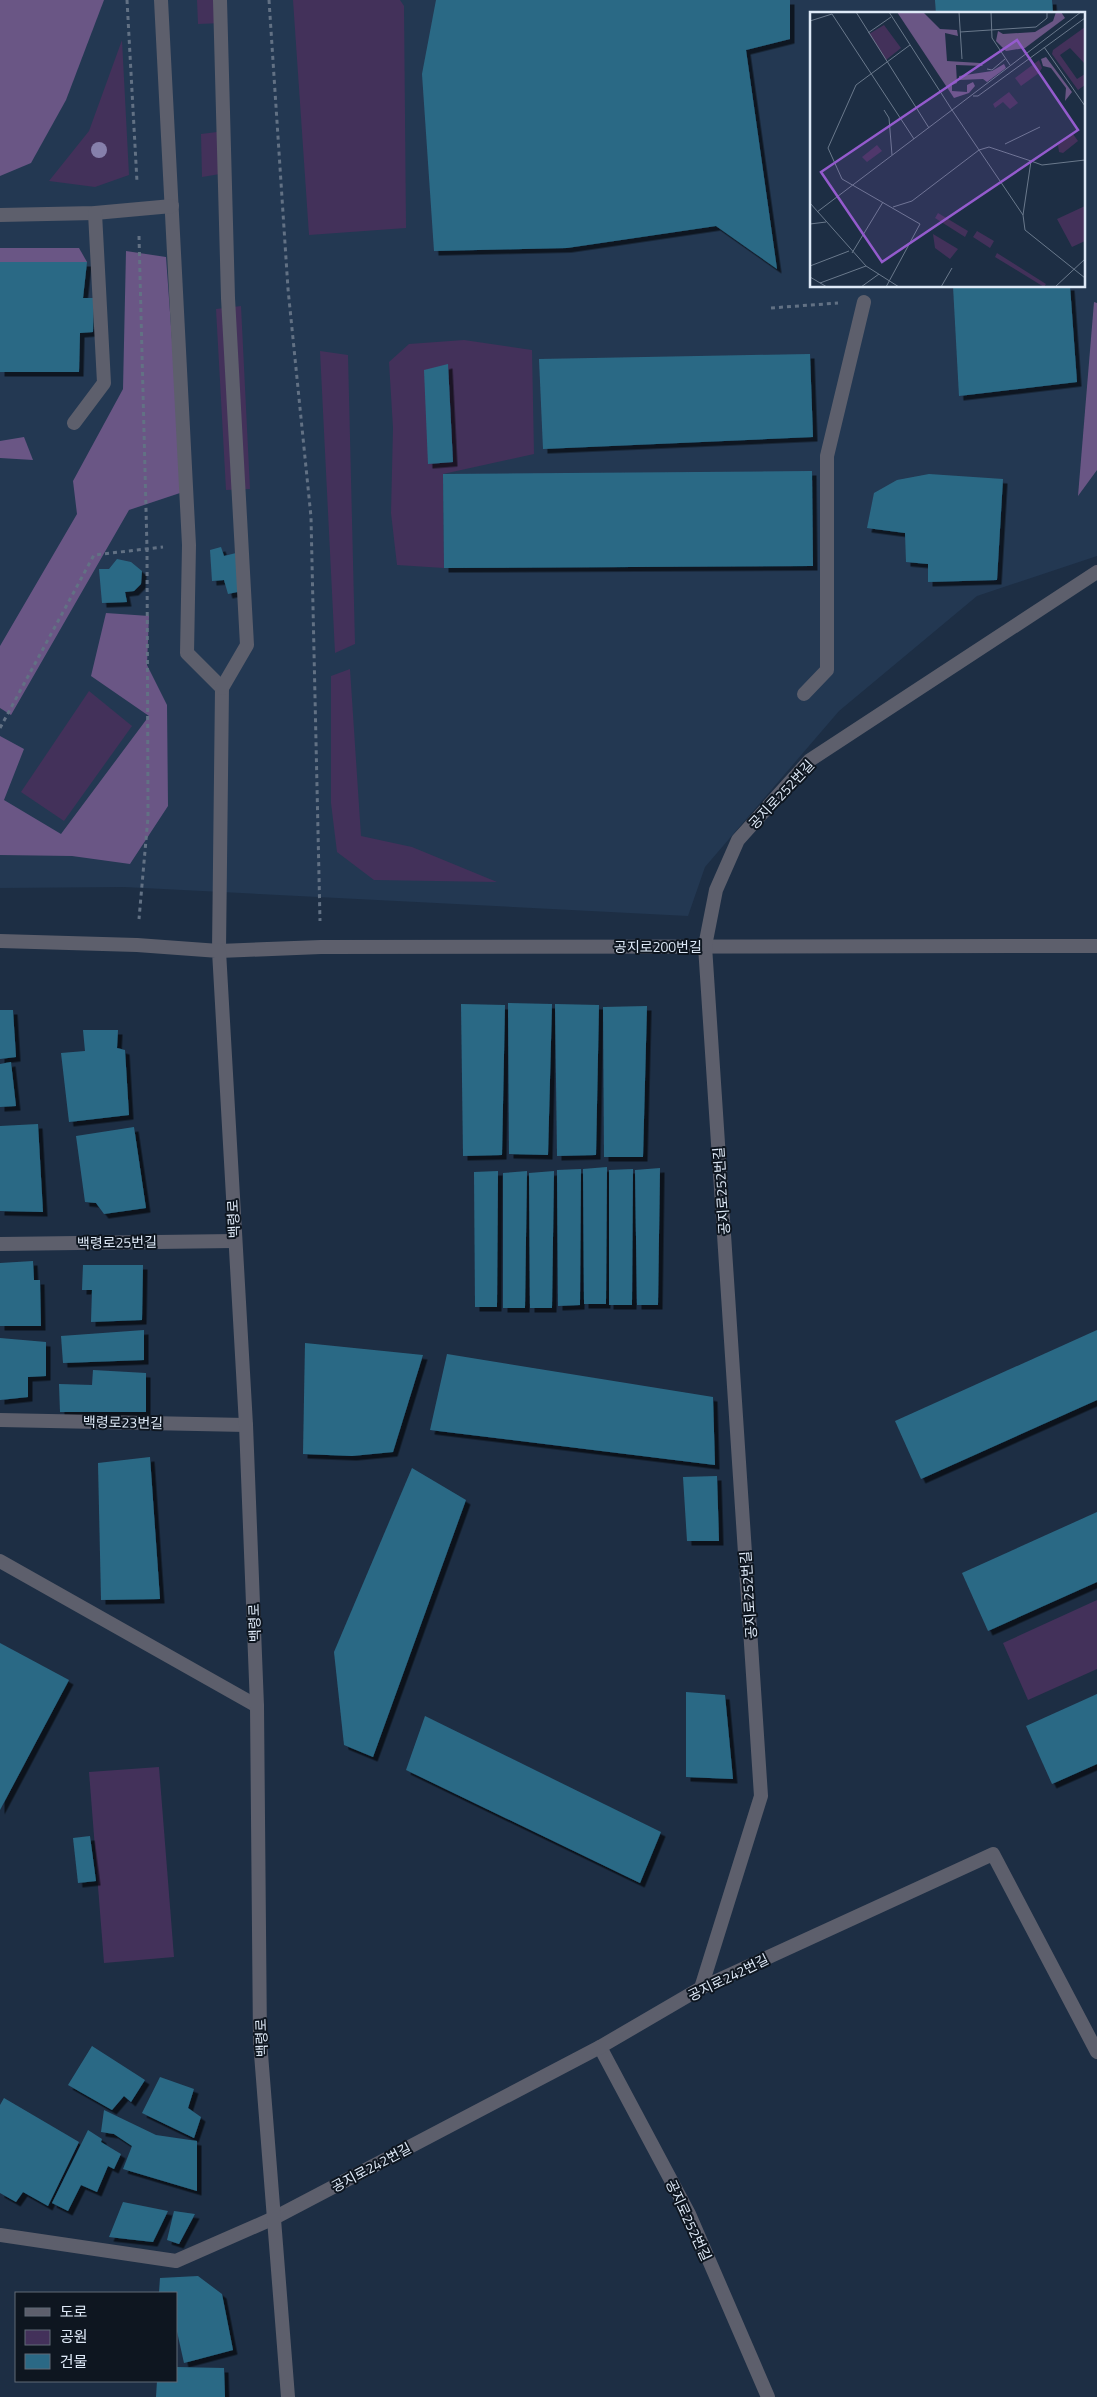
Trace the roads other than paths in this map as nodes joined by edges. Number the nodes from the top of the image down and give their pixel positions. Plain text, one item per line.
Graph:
1 (161, 0) edge
2 (220, 0) edge
3 (172, 206) junction
4 (95, 213) junction
5 (0, 215) edge
6 (864, 302) road end
7 (74, 424) dead end
8 (1097, 572) edge
9 (222, 688) junction
10 (804, 694) dead end
11 (0, 941) edge
12 (705, 946) junction
13 (1097, 946) edge
14 (220, 951) junction
15 (234, 1241) junction
16 (0, 1244) edge
17 (0, 1420) edge
18 (246, 1424) junction
19 (0, 1560) edge
20 (257, 1706) junction
21 (701, 1988) junction
22 (600, 2047) junction
23 (1097, 2052) edge
24 (274, 2218) junction
25 (0, 2235) edge
26 (288, 2397) edge
27 (768, 2397) edge

1 - 3 street
2 - 9 street
3 - 4 street
3 - 9 street
4 - 5 street
4 - 7 street
6 - 10 street
8 - 12 street, 공지로252번길
9 - 14 street, 백령로
11 - 14 street
12 - 13 street, 공지로200번길
12 - 14 street, 공지로200번길
12 - 21 street, 공지로252번길
14 - 15 street, 백령로
15 - 16 street, 백령로25번길
15 - 18 street, 백령로
17 - 18 street, 백령로23번길
18 - 20 street, 백령로
19 - 20 street
20 - 24 street, 백령로
21 - 22 street, 공지로242번길
21 - 23 street, 공지로242번길
22 - 24 street, 공지로242번길
22 - 27 street, 공지로252번길
24 - 25 street
24 - 26 street, 백령로

